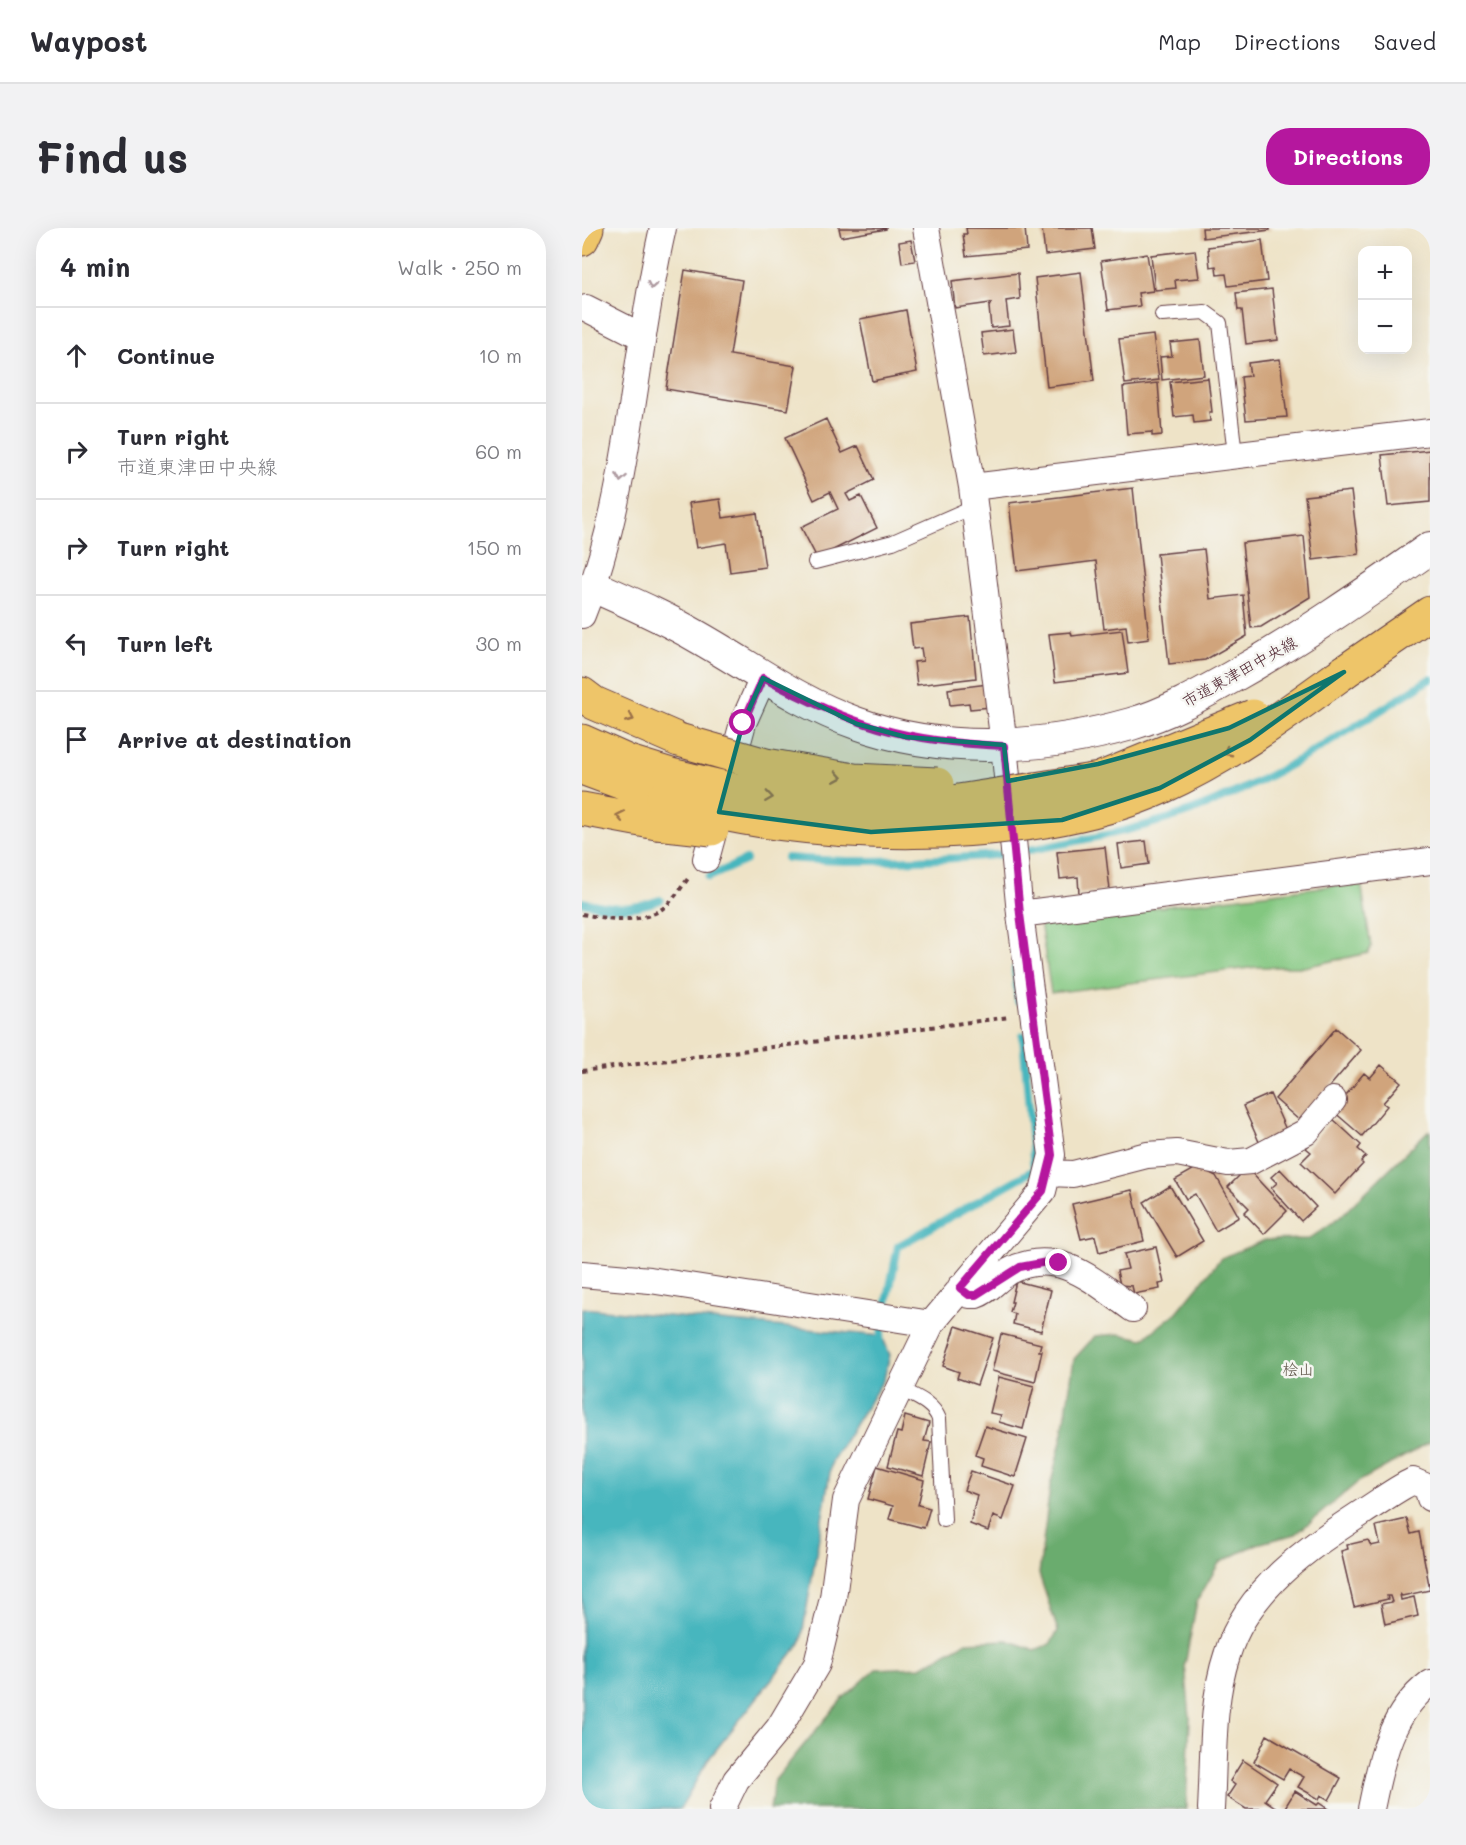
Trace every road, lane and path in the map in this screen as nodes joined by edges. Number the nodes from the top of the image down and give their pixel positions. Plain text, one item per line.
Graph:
1 (587, 228) edge
2 (663, 228) edge
3 (926, 228) edge
4 (582, 239) edge
5 (586, 308) dead end
6 (1162, 315) dead end
7 (643, 338) junction
8 (1430, 432) edge
9 (1235, 455) junction
10 (973, 497) junction
11 (1430, 548) edge
12 (815, 562) dead end
13 (593, 586) junction
14 (1430, 613) edge
15 (582, 615) edge
16 (1344, 672) junction
17 (763, 678) junction
18 (582, 694) edge
19 (1229, 728) junction
20 (582, 741) edge
21 (1004, 746) junction
22 (582, 768) edge
23 (664, 798) junction
24 (582, 808) edge
25 (706, 859) joint
26 (1430, 861) edge
27 (582, 914) edge
28 (1020, 914) junction
29 (1035, 1014) junction
30 (582, 1071) edge
31 (1333, 1100) dead end
32 (1050, 1173) junction
33 (582, 1274) edge
34 (960, 1288) junction
35 (1133, 1310) dead end
36 (930, 1324) junction
37 (901, 1389) junction
38 (1430, 1498) edge
39 (944, 1520) dead end
40 (1430, 1683) edge
41 (722, 1809) edge
42 (1211, 1809) edge
43 (1371, 1809) edge

1 - 4 highway
2 -> 7 street
3 - 10 street
5 - 7 street
6 - 9 lane
7 -> 13 street
8 - 9 street
9 - 10 street
10 - 12 lane
10 - 21 street
11 - 21 street, 市道東津田中央線
13 - 15 street
13 - 17 street, 市道東津田中央線
14 - 16 highway
16 - 19 highway, bridge
16 -> 23 highway, bridge
17 - 21 street, 市道東津田中央線
17 - 25 street
18 -> 19 highway, bridge
23 -> 19 highway, bridge
20 - 23 highway
21 - 28 street
22 - 23 highway
23 -> 24 highway
25 - 27 path
26 - 28 street
28 - 29 street
29 - 30 path
29 - 32 street
31 - 32 street
32 - 34 street
33 - 36 street
34 - 35 street
34 - 36 street
36 - 37 street
37 - 39 lane
37 - 41 street
38 - 42 street
40 - 43 street

